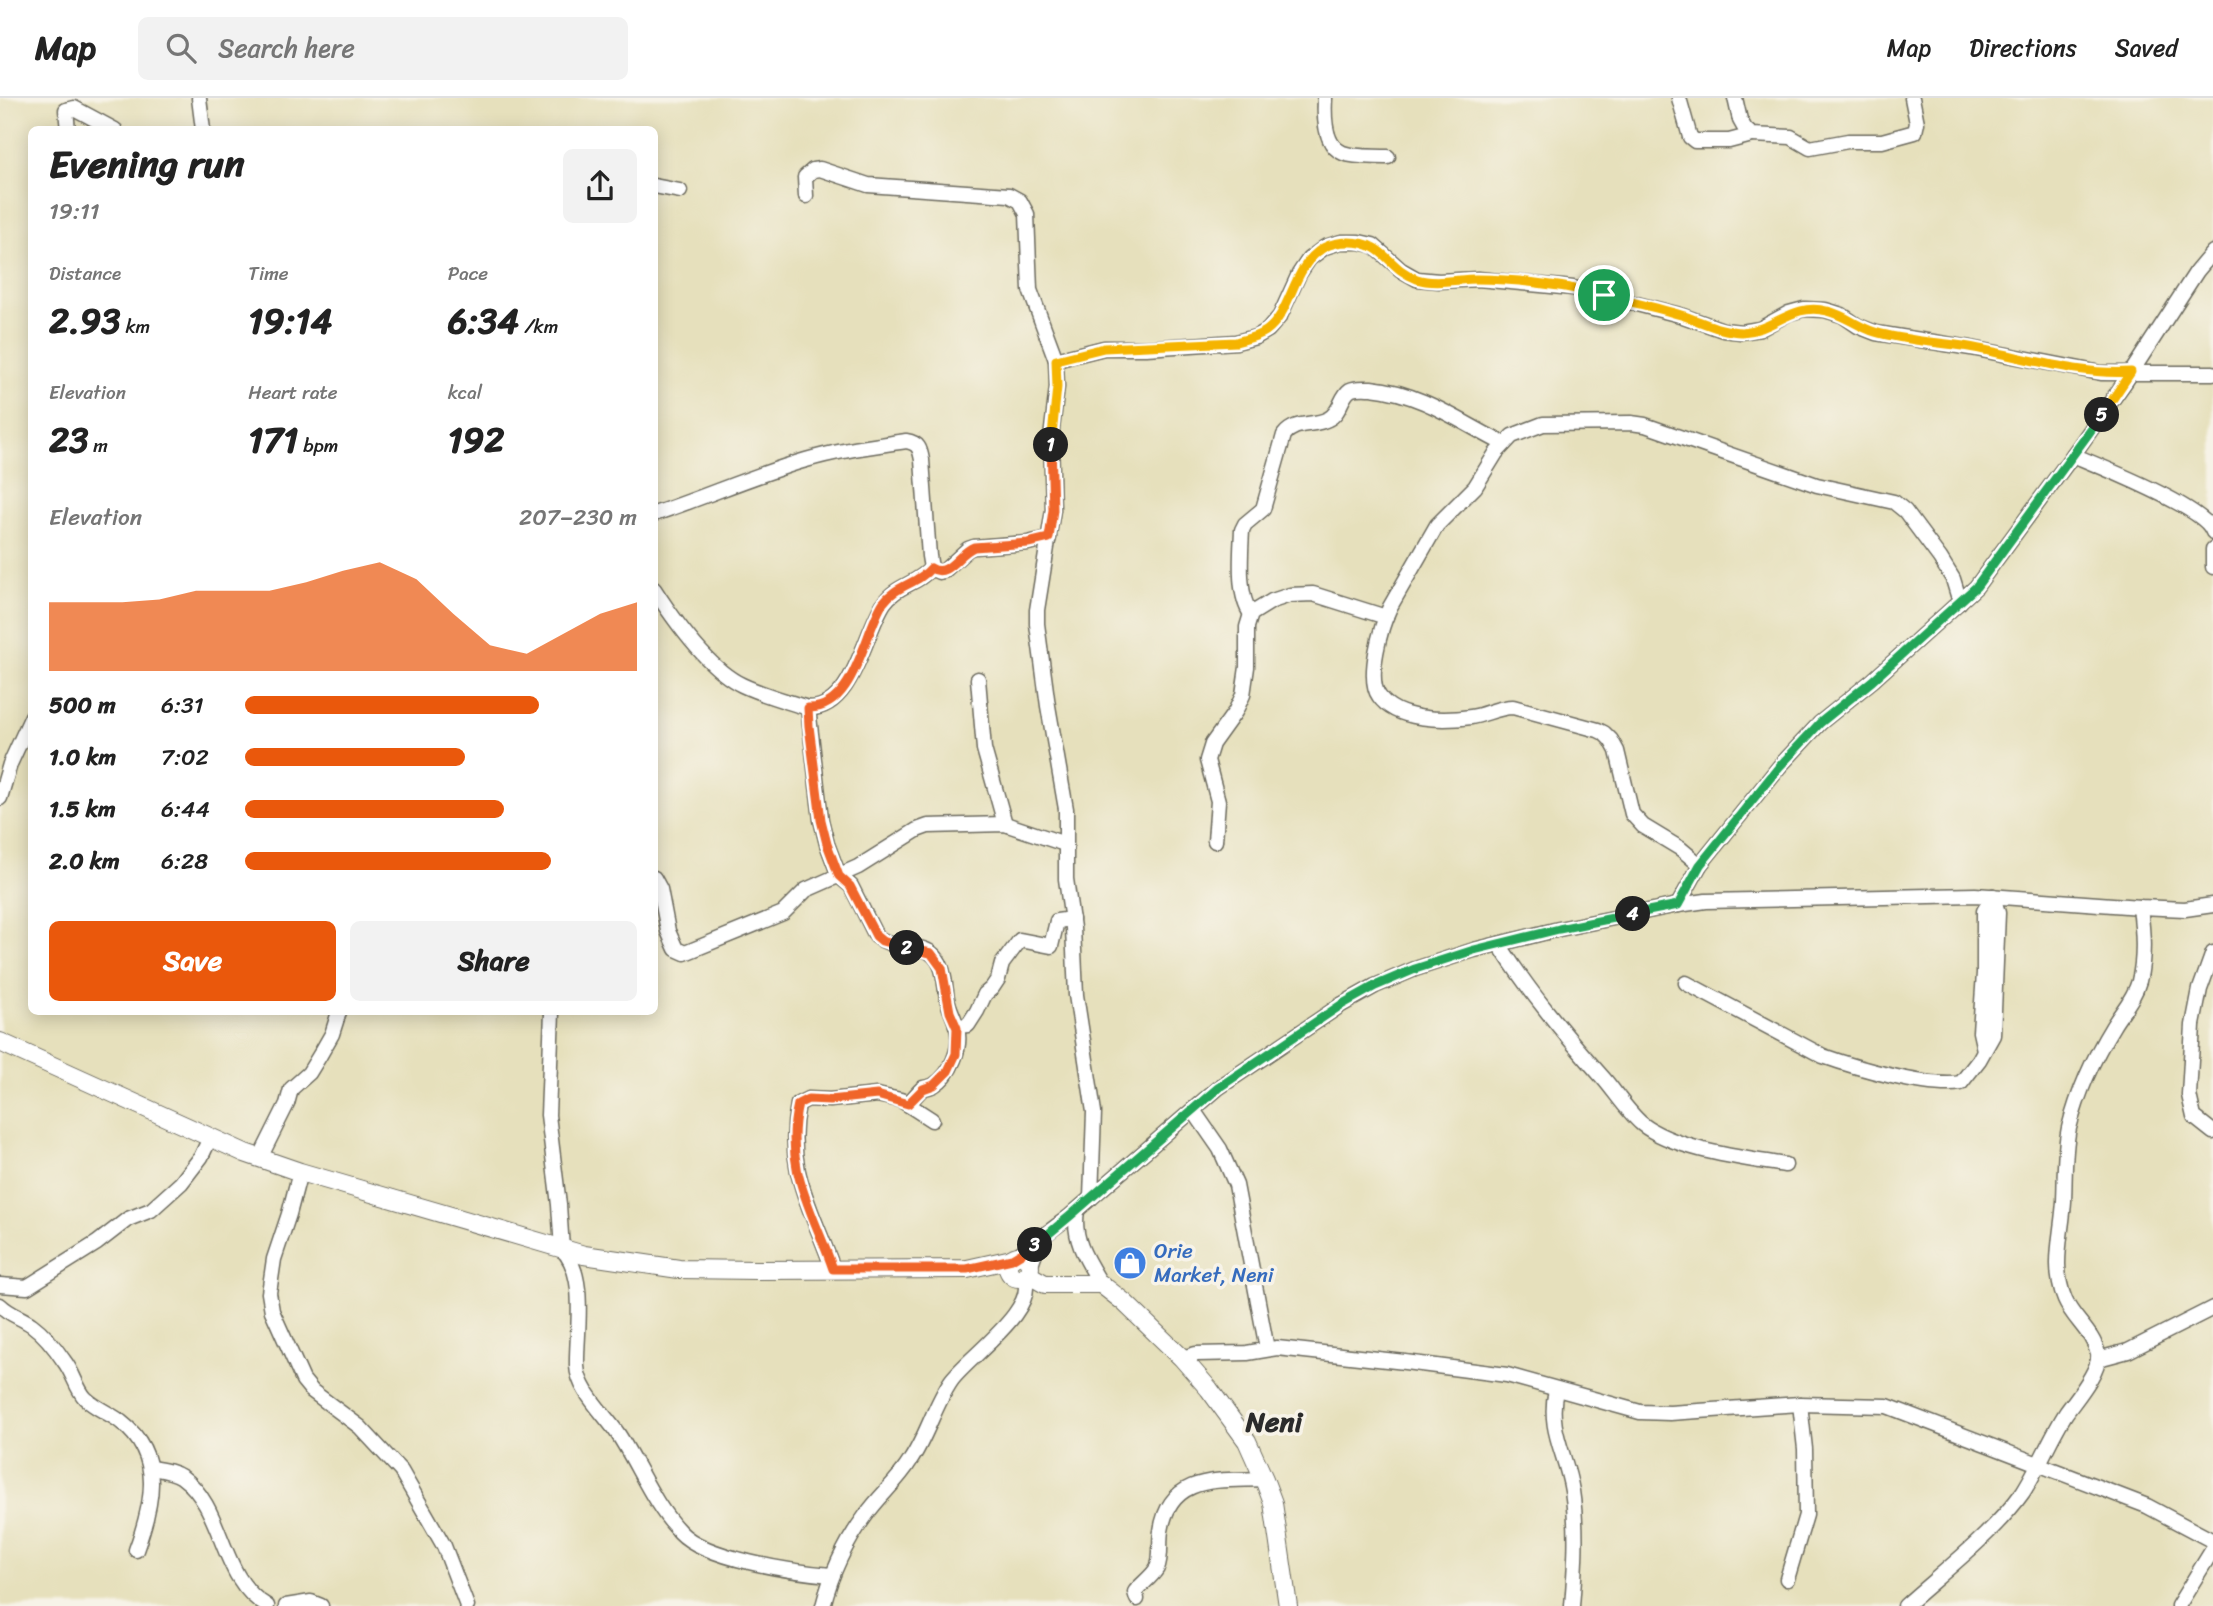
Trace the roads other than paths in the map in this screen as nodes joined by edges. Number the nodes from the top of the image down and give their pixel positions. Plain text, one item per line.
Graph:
1 (199, 98) edge
2 (1325, 98) edge
3 (1679, 98) edge
4 (1735, 98) edge
5 (1913, 98) edge
6 (68, 126) edge
7 (108, 126) edge
8 (202, 126) edge
9 (1752, 135) junction
10 (1388, 157) dead end
11 (658, 187) edge
12 (680, 191) dead end
13 (806, 196) dead end
14 (2213, 252) edge
15 (1056, 360) junction
16 (2131, 372) junction
17 (2213, 373) edge
18 (1504, 444) junction
19 (2073, 455) junction
20 (658, 512) edge
21 (2213, 532) edge
22 (1049, 538) junction
23 (2213, 549) edge
24 (931, 568) junction
25 (2213, 568) edge
26 (658, 595) edge
27 (1961, 602) junction
28 (1251, 614) junction
29 (1385, 617) junction
30 (978, 679) dead end
31 (808, 708) junction
32 (28, 725) edge
33 (0, 798) edge
34 (1005, 824) junction
35 (1215, 841) dead end
36 (1065, 844) junction
37 (1700, 865) junction
38 (839, 876) junction
39 (658, 885) edge
40 (1993, 896) junction
41 (1678, 905) junction
42 (2213, 905) edge
43 (2140, 907) junction
44 (1072, 919) junction
45 (1499, 944) junction
46 (2213, 953) edge
47 (1686, 983) dead end
48 (338, 1015) edge
49 (552, 1015) edge
50 (956, 1026) junction
51 (0, 1042) edge
52 (908, 1104) junction
53 (1193, 1110) junction
54 (932, 1120) dead end
55 (2213, 1132) edge
56 (211, 1138) junction
57 (260, 1158) junction
58 (1785, 1165) dead end
59 (300, 1172) junction
60 (1091, 1198) junction
61 (1077, 1211) junction
62 (562, 1249) junction
63 (1020, 1268) junction
64 (833, 1269) junction
65 (1101, 1284) junction
66 (0, 1286) edge
67 (0, 1305) edge
68 (2213, 1308) edge
69 (1267, 1349) junction
70 (1182, 1358) junction
71 (2098, 1359) junction
72 (1556, 1390) junction
73 (1800, 1404) junction
74 (2039, 1462) junction
75 (151, 1468) junction
76 (1264, 1479) junction
77 (2213, 1541) edge
78 (2213, 1549) edge
79 (136, 1550) dead end
80 (831, 1575) junction
81 (1787, 1579) dead end
82 (1137, 1599) dead end
83 (267, 1606) edge
84 (286, 1606) edge
85 (321, 1606) edge
86 (467, 1606) edge
87 (823, 1606) edge
88 (1288, 1606) edge
89 (1572, 1606) edge
90 (1905, 1606) edge
91 (2178, 1606) edge

1 - 8 street
2 - 10 street
3 - 9 street
4 - 9 street
5 - 9 street
6 - 7 street
11 - 12 street
13 - 15 street
14 - 16 street
15 - 16 street
15 - 22 street
16 - 17 street
16 - 19 street
18 - 27 street
18 - 28 street
18 - 29 street
19 - 21 street
19 - 27 street
20 - 24 street
22 - 24 street
22 - 36 street
23 - 25 street
24 - 31 street
26 - 31 street
27 - 37 street
28 - 29 street
28 - 35 street
29 - 37 street
30 - 34 street
31 - 38 street
32 - 33 street
34 - 36 street
34 - 38 street
36 - 44 street
37 - 41 street
38 - 39 street
38 - 50 street
40 - 41 street
40 - 43 street
40 - 47 street
41 - 45 street
42 - 43 street
43 - 71 street
44 - 50 street
44 - 60 street
45 - 53 street
45 - 58 street
46 - 55 street
48 - 57 street
49 - 62 street
50 - 52 street
51 - 56 main road
52 - 54 street
52 - 64 street
53 - 60 street
53 - 69 street
56 - 57 main road
56 - 66 street
57 - 59 main road
59 - 62 main road
59 - 86 street
60 - 61 street
61 - 63 street
61 - 65 street
62 - 64 main road
62 - 80 street
63 - 64 main road
63 - 65 main road
63 - 80 street
65 - 70 main road
67 - 75 street
68 - 71 street
69 - 70 street
69 - 72 street
70 - 76 main road
71 - 74 street
72 - 73 street
72 - 89 street
73 - 74 street
73 - 81 street
74 - 77 street
74 - 90 street
75 - 79 street
75 - 83 street
76 - 82 street
76 - 88 main road
78 - 91 street
80 - 87 street
84 - 85 street

